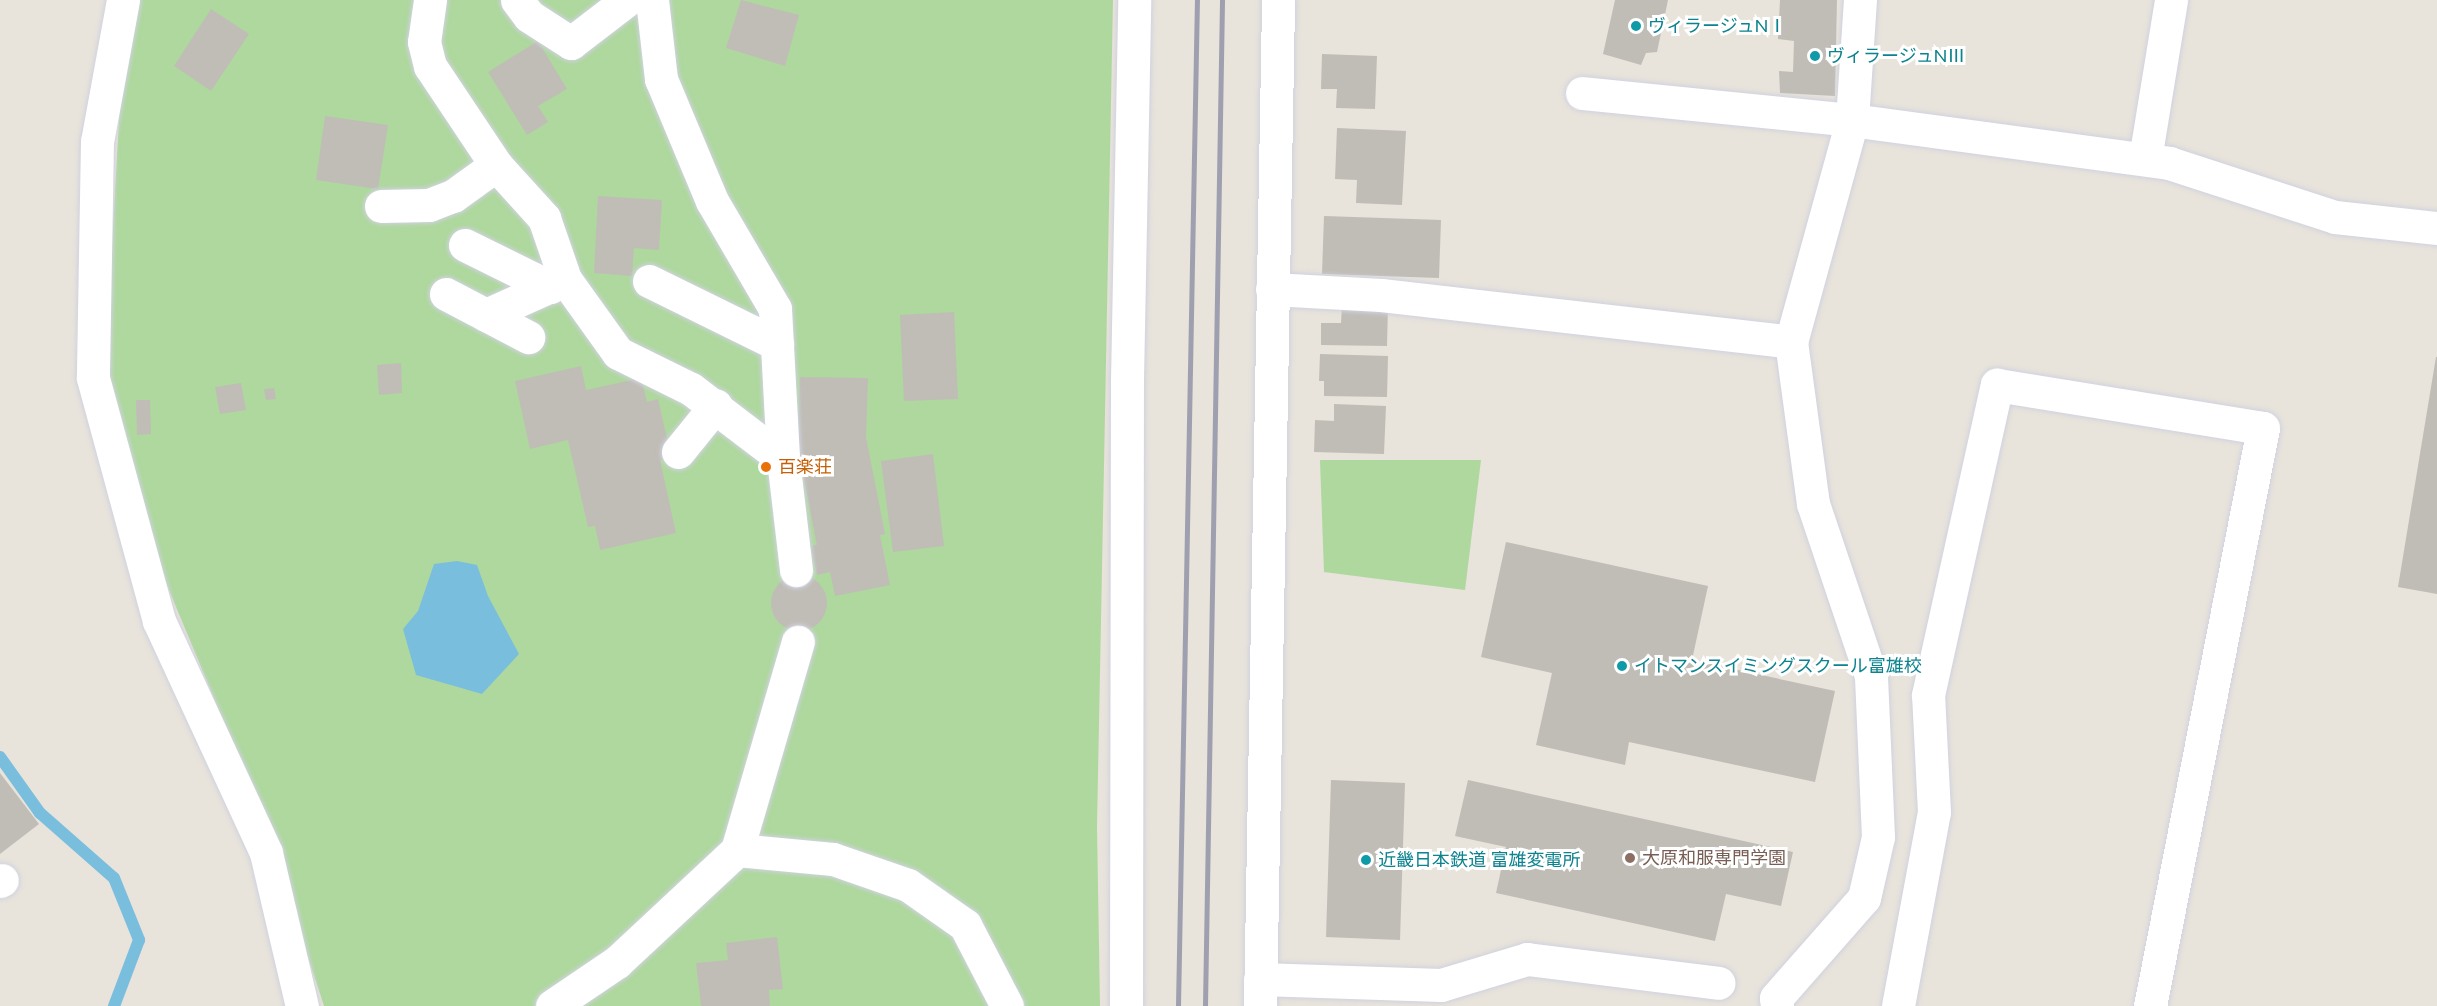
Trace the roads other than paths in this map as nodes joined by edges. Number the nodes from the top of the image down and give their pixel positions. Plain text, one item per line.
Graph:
1 (123, 0) edge
2 (430, 0) edge
3 (517, 0) edge
4 (627, 0) edge
5 (652, 0) edge
6 (1134, 0) edge
7 (1278, 0) edge
8 (1860, 0) edge
9 (2171, 0) edge
10 (1582, 93) dead end
11 (1852, 120) junction
12 (2145, 159) junction
13 (496, 165) junction
14 (381, 206) dead end
15 (2437, 228) edge
16 (465, 245) dead end
17 (649, 281) dead end
18 (558, 283) junction
19 (1272, 288) junction
20 (446, 294) dead end
21 (486, 315) junction
22 (528, 338) dead end
23 (1791, 342) junction
24 (777, 344) junction
25 (716, 405) junction
26 (678, 452) dead end
27 (783, 459) junction
28 (796, 570) dead end
29 (798, 642) dead end
30 (737, 850) junction
31 (1719, 983) dead end
32 (1260, 993) edge
33 (302, 1006) edge
34 (552, 1006) edge
35 (1007, 1006) edge
36 (1126, 1006) edge
37 (1777, 1006) edge
38 (1898, 1006) edge
39 (2150, 1006) edge

1 - 33 street
2 - 13 street
3 - 4 street
5 - 24 street
6 - 36 street
7 - 19 street
8 - 11 street
9 - 12 street
10 - 11 street
11 - 12 street
11 - 23 street
12 - 15 street
13 - 14 street
13 - 18 street
16 - 18 street
17 - 24 street
18 - 21 street
18 - 25 street
19 - 23 street
19 - 32 street
20 - 21 street
21 - 22 street
23 - 37 street
24 - 27 street
25 - 26 street
25 - 27 street
27 - 28 street
29 - 30 street
30 - 34 street
30 - 35 street
31 - 32 street
38 - 39 street

